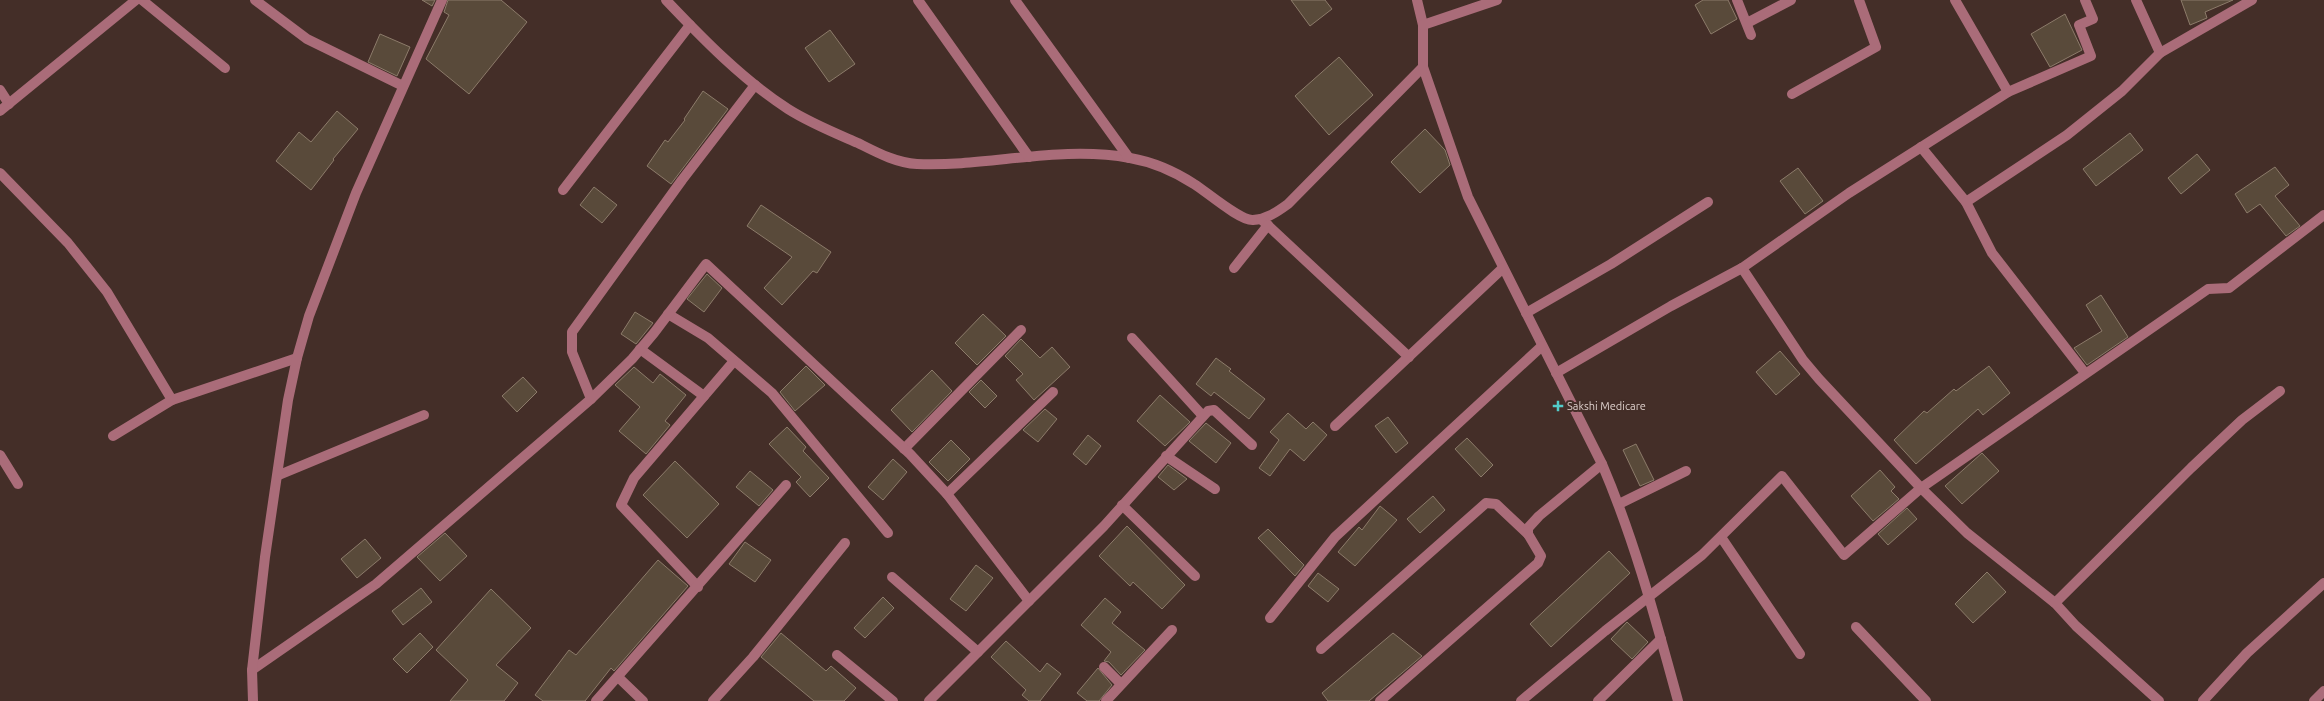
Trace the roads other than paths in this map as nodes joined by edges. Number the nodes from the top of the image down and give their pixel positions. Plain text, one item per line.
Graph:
1 (136, 0) edge
2 (142, 0) edge
3 (256, 0) edge
4 (442, 0) edge
5 (666, 0) edge
6 (918, 0) edge
7 (1015, 0) edge
8 (1417, 0) edge
9 (1497, 0) edge
10 (1737, 0) edge
11 (1791, 0) edge
12 (1859, 0) edge
13 (1955, 0) edge
14 (2085, 0) edge
15 (2136, 0) edge
16 (2252, 0) edge
17 (1747, 23) junction
18 (1423, 24) junction
19 (690, 25) junction
20 (1752, 35) dead end
21 (2160, 53) junction
22 (1423, 67) junction
23 (225, 68) dead end
24 (755, 85) junction
25 (403, 86) junction
26 (0, 90) edge
27 (2008, 92) junction
28 (1792, 94) dead end
29 (9, 104) junction
30 (0, 111) edge
31 (1921, 147) junction
32 (1029, 157) junction
33 (1129, 158) junction
34 (0, 174) edge
35 (563, 190) dead end
36 (1708, 202) dead end
37 (1966, 202) junction
38 (2324, 215) edge
39 (1264, 222) junction
40 (1234, 268) dead end
41 (1503, 268) junction
42 (1742, 268) junction
43 (1526, 313) junction
44 (668, 314) junction
45 (1021, 330) dead end
46 (1132, 338) dead end
47 (1542, 346) junction
48 (640, 349) junction
49 (1409, 357) junction
50 (298, 358) junction
51 (734, 361) junction
52 (1556, 373) junction
53 (2085, 373) junction
54 (2280, 391) dead end
55 (1053, 392) dead end
56 (704, 396) junction
57 (590, 399) junction
58 (172, 400) junction
59 (424, 415) dead end
60 (1202, 415) junction
61 (1335, 426) dead end
62 (113, 436) dead end
63 (1252, 445) dead end
64 (904, 449) junction
65 (0, 455) edge
66 (1166, 456) junction
67 (1602, 464) junction
68 (1686, 471) dead end
69 (279, 475) junction
70 (18, 484) dead end
71 (786, 485) dead end
72 (1920, 488) junction
73 (1215, 489) dead end
74 (947, 494) junction
75 (1619, 504) junction
76 (1122, 505) junction
77 (888, 533) dead end
78 (1528, 534) junction
79 (1721, 537) junction
80 (845, 543) dead end
81 (1195, 576) dead end
82 (892, 577) dead end
83 (2324, 583) edge
84 (698, 587) junction
85 (1649, 596) junction
86 (1029, 601) junction
87 (2055, 603) junction
88 (1270, 618) dead end
89 (1856, 627) dead end
90 (1172, 630) dead end
91 (1661, 639) junction
92 (1321, 649) dead end
93 (978, 652) junction
94 (1800, 654) dead end
95 (837, 655) dead end
96 (1104, 667) dead end
97 (252, 670) junction
98 (618, 677) junction
99 (1121, 684) junction
100 (2324, 691) edge
101 (253, 701) edge
102 (596, 701) edge
103 (643, 701) edge
104 (713, 701) edge
105 (893, 701) edge
106 (929, 701) edge
107 (1106, 701) edge
108 (1380, 701) edge
109 (1521, 701) edge
110 (1598, 701) edge
111 (1678, 701) edge
112 (1926, 701) edge
113 (2158, 701) edge
114 (2203, 701) edge
115 (2314, 701) edge

1 - 29 street
2 - 23 street
3 - 25 street
4 - 25 street
5 - 19 street
6 - 32 street
7 - 33 street
8 - 18 street
9 - 18 street
10 - 17 street
11 - 17 street
12 - 28 street
13 - 27 street
14 - 27 street
15 - 21 street
16 - 21 street
17 - 20 street
18 - 22 street
19 - 24 street
19 - 35 street
21 - 37 street
22 - 39 street
22 - 41 street
24 - 32 street
24 - 57 street
25 - 50 street
26 - 29 street
27 - 31 street
29 - 30 street
31 - 37 street
31 - 42 street
32 - 33 street
33 - 39 street
34 - 58 street
36 - 43 street
37 - 53 street
38 - 53 street
39 - 40 street
39 - 49 street
41 - 43 street
41 - 49 street
42 - 52 street
42 - 72 street
43 - 47 street
44 - 48 street
44 - 51 street
44 - 64 street
45 - 64 street
46 - 60 street
47 - 52 street
47 - 88 street
48 - 56 street
48 - 57 street
49 - 61 street
50 - 58 street
50 - 69 street
51 - 56 street
51 - 77 street
52 - 67 street
53 - 72 street
54 - 87 street
55 - 74 street
56 - 84 street
57 - 97 street
58 - 62 street
59 - 69 street
60 - 63 street
60 - 66 street
64 - 74 street
65 - 70 street
66 - 73 street
66 - 76 street
67 - 75 street
67 - 78 street
68 - 75 street
69 - 97 street
71 - 84 street
72 - 79 street
72 - 87 street
74 - 86 street
75 - 85 street
76 - 81 street
76 - 86 street
78 - 92 street
78 - 108 street
79 - 85 street
79 - 94 street
80 - 104 street
82 - 93 street
83 - 114 street
84 - 98 street
85 - 91 street
85 - 109 street
86 - 93 street
87 - 113 street
89 - 112 street
90 - 99 street
91 - 110 street
91 - 111 street
93 - 106 street
95 - 105 street
96 - 99 street
97 - 101 street
98 - 102 street
98 - 103 street
99 - 107 street
100 - 115 street

